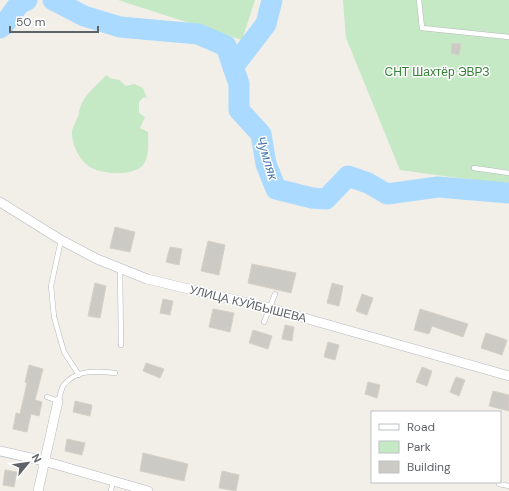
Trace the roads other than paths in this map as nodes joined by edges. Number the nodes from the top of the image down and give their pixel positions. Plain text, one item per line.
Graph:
1 (420, 0) edge
2 (509, 37) edge
3 (474, 168) dead end
4 (509, 173) edge
5 (0, 202) edge
6 (61, 240) junction
7 (120, 268) junction
8 (275, 294) dead end
9 (270, 308) junction
10 (264, 322) dead end
11 (121, 345) dead end
12 (115, 373) dead end
13 (79, 374) junction
14 (509, 376) edge
15 (47, 397) dead end
16 (58, 401) junction
17 (0, 451) edge
18 (44, 461) junction
19 (113, 481) junction
20 (500, 484) dead end
21 (509, 486) edge
22 (38, 491) edge
23 (110, 491) edge
24 (148, 491) edge

1 - 2 lane
3 - 4 lane
5 - 6 street, УЛИЦА КУЙБЫШЕВА
6 - 7 street, УЛИЦА КУЙБЫШЕВА
6 - 13 lane
7 - 9 street, УЛИЦА КУЙБЫШЕВА
7 - 11 lane
8 - 9 lane
9 - 10 lane
9 - 14 street, УЛИЦА КУЙБЫШЕВА
12 - 13 lane
13 - 16 lane
15 - 16 lane
16 - 18 street
17 - 18 street
18 - 19 street
18 - 22 street
19 - 23 lane
19 - 24 street
20 - 21 lane

